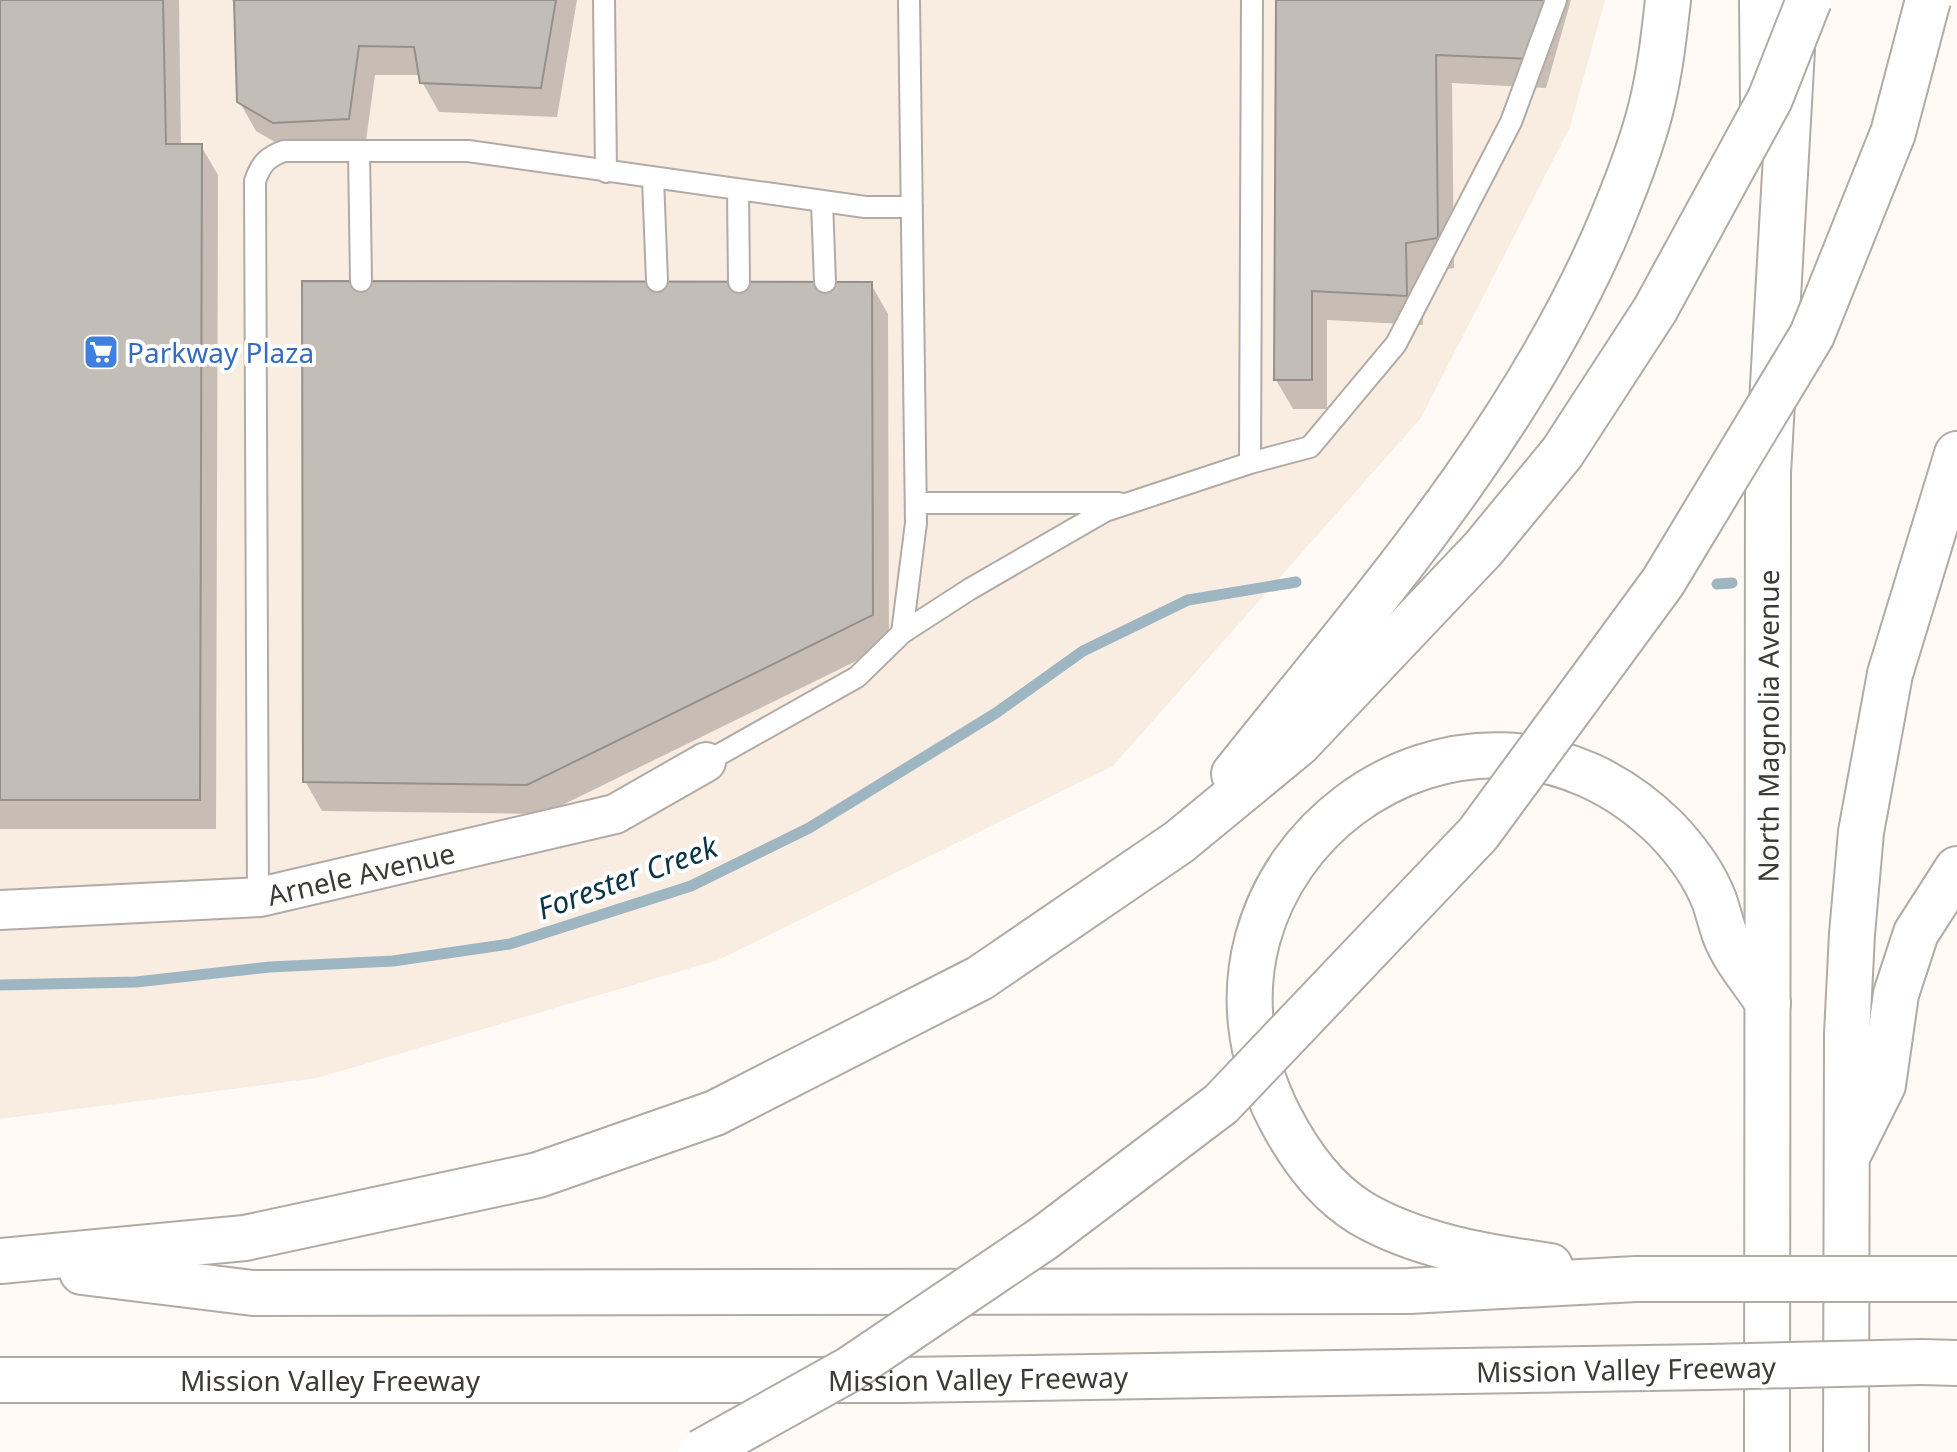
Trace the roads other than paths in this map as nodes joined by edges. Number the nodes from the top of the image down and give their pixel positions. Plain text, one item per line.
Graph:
1 (604, 0) edge
2 (909, 0) edge
3 (1252, 0) edge
4 (1556, 0) edge
5 (1668, 0) edge
6 (1762, 0) edge
7 (1795, 0) edge
8 (1809, 0) edge
9 (1928, 0) edge
10 (359, 151) junction
11 (606, 172) junction
12 (653, 179) junction
13 (738, 190) junction
14 (822, 202) junction
15 (912, 207) junction
16 (361, 281) dead end
17 (657, 281) dead end
18 (739, 282) dead end
19 (825, 282) dead end
20 (1957, 454) edge
21 (1250, 463) junction
22 (1768, 473) junction
23 (916, 503) junction
24 (1131, 503) junction
25 (902, 633) junction
26 (706, 762) joint
27 (1179, 842) junction
28 (1957, 869) edge
29 (258, 897) junction
30 (0, 910) edge
31 (1768, 1003) junction
32 (1845, 1160) junction
33 (0, 1262) edge
34 (1636, 1279) junction
35 (1957, 1279) edge
36 (1940, 1362) edge
37 (0, 1380) edge
38 (701, 1452) edge
39 (1767, 1452) edge
40 (1846, 1452) edge

1 - 11 lane
2 - 15 lane
3 - 21 lane
4 - 21 lane
5 - 27 highway
6 - 22 highway
7 - 22 highway, North Magnolia Avenue
8 - 27 highway, bridge
9 - 38 highway, bridge
10 - 11 lane
10 - 16 lane
10 - 29 lane
11 - 12 lane
12 - 13 lane
12 - 17 lane
13 - 14 lane
13 - 18 lane
14 - 15 lane
14 - 19 lane
15 - 23 lane
20 - 32 highway
21 - 24 lane
22 - 31 highway, North Magnolia Avenue
23 - 24 lane
23 - 25 lane
24 - 25 lane
25 - 26 lane
26 - 29 street, Arnele Avenue
27 - 33 highway
28 - 32 highway
29 - 30 street, Arnele Avenue
31 - 34 highway
31 - 39 highway, North Magnolia Avenue
32 - 40 highway
33 - 34 highway
34 - 35 highway, bridge
36 - 37 highway, Mission Valley Freeway, bridge

